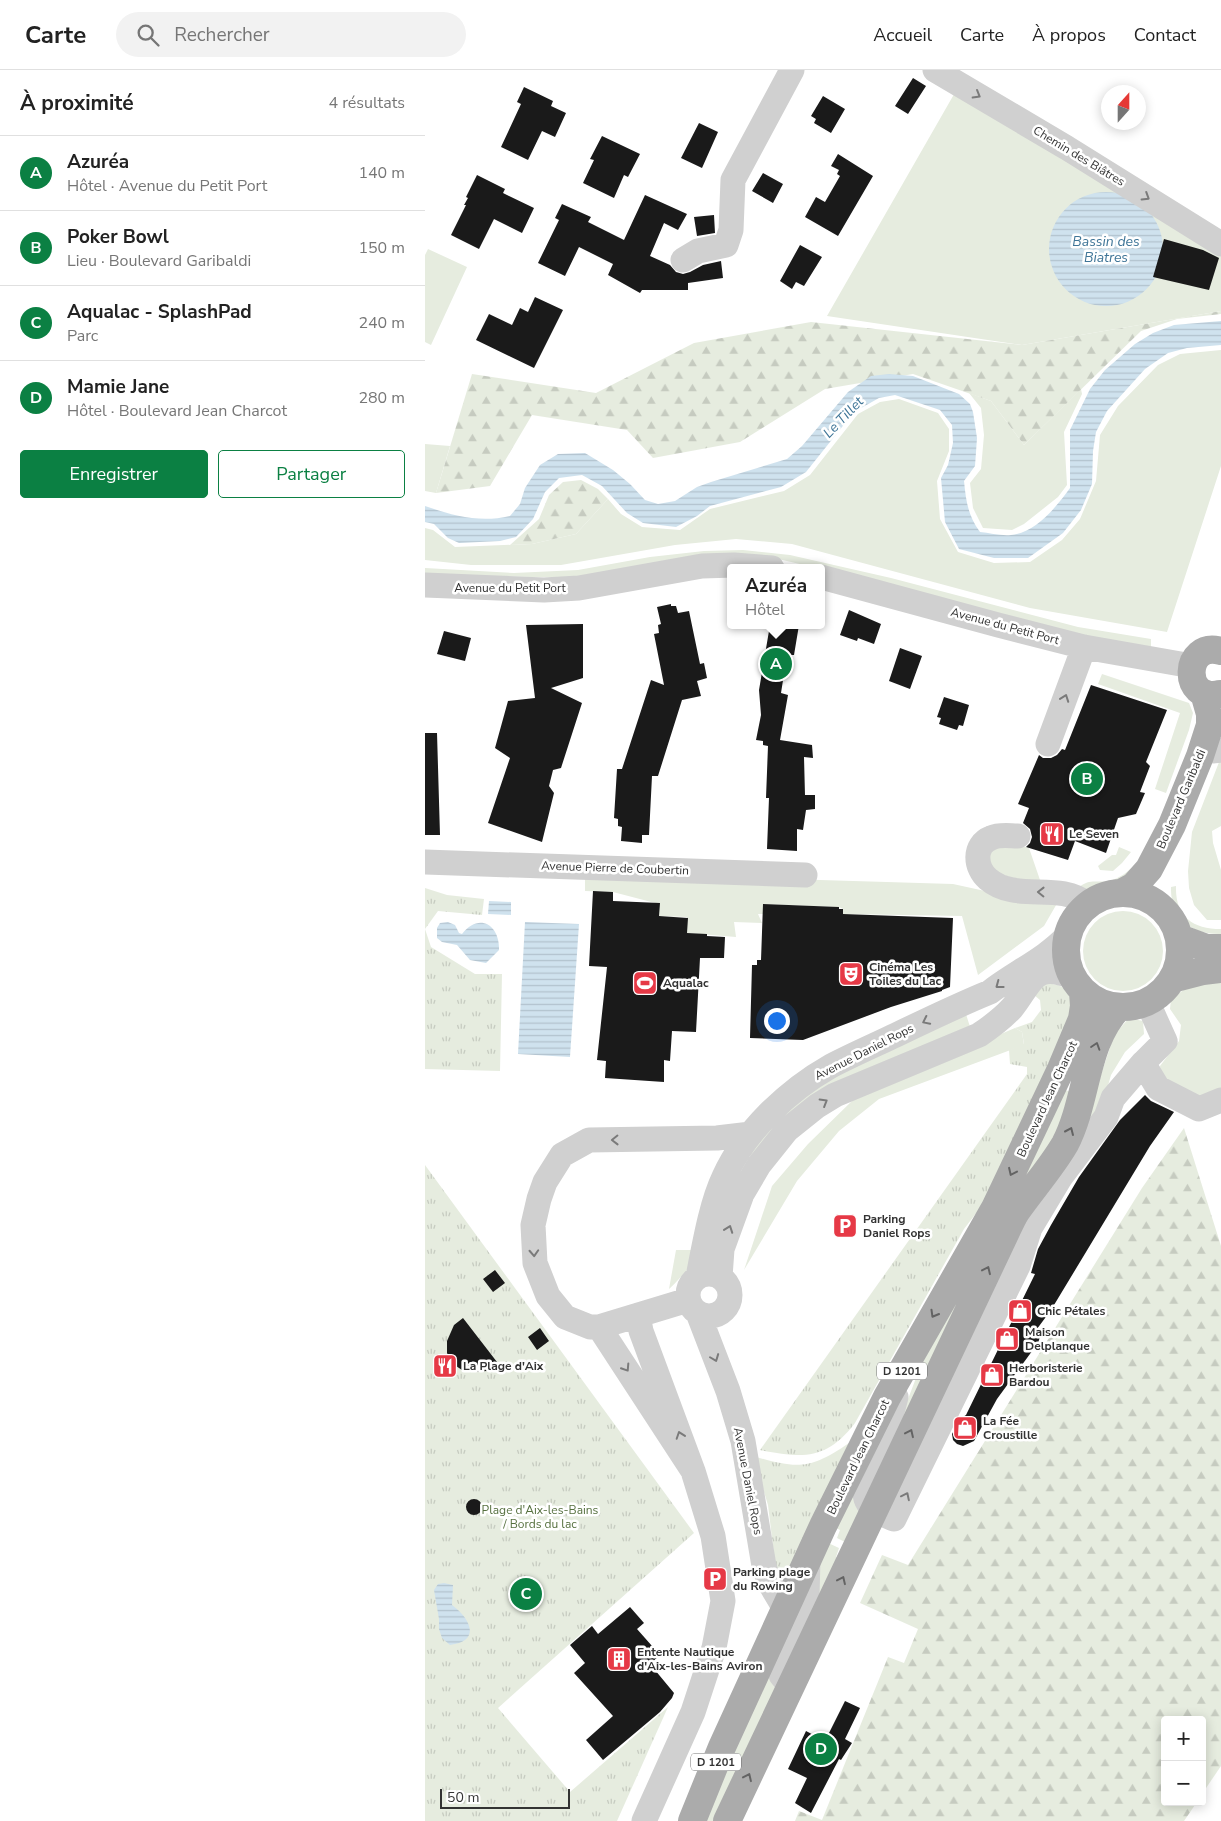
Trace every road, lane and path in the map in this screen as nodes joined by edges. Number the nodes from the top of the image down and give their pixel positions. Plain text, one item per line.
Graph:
1 (792, 70) edge
2 (935, 70) edge
3 (1221, 244) edge
4 (683, 260) dead end
5 (727, 565) edge
6 (825, 578) edge
7 (425, 585) edge
8 (1084, 647) junction
9 (1211, 652) edge
10 (1213, 693) edge
11 (1048, 744) dead end
12 (1219, 745) edge
13 (1018, 836) dead end
14 (425, 862) edge
15 (805, 875) dead end
16 (1123, 892) junction
17 (1087, 904) junction
18 (1165, 910) junction
19 (1067, 936) junction
20 (1179, 938) junction
21 (1221, 948) edge
22 (1221, 969) edge
23 (1172, 980) junction
24 (1078, 984) junction
25 (1147, 1001) junction
26 (1119, 1007) junction
27 (1143, 1063) junction
28 (1221, 1100) edge
29 (751, 1134) junction
30 (709, 1277) junction
31 (693, 1306) junction
32 (638, 1315) junction
33 (595, 1327) junction
34 (900, 1375) junction
35 (693, 1471) junction
36 (874, 1510) junction
37 (808, 1558) junction
38 (785, 1609) junction
39 (790, 1686) junction
40 (644, 1821) edge
41 (692, 1821) edge
42 (727, 1821) edge

1 - 4 street
2 -> 3 street, Chemin des Biâtres
5 - 7 street, Avenue du Petit Port
6 - 8 street, Avenue du Petit Port
8 - 9 street, Avenue du Petit Port
11 -> 8 street
9 - 10 main road, Boulevard Garibaldi
10 - 16 main road, Boulevard Garibaldi
12 - 18 main road
17 -> 13 street
14 - 15 street, Avenue Pierre de Coubertin
16 - 17 main road
16 - 18 main road
17 - 19 main road
18 - 20 main road
19 - 24 main road
19 -> 29 street, Avenue Daniel Rops
20 - 21 main road
20 - 23 main road
22 - 23 main road
23 - 25 main road
24 - 26 main road
30 -> 24 street, Avenue Daniel Rops
24 -> 34 main road, Boulevard Jean Charcot / D 1201
25 - 26 main road
25 - 27 street
36 -> 26 main road, Boulevard Jean Charcot / D 1201
27 - 28 street
36 -> 27 street
29 - 30 street, Avenue Daniel Rops
29 -> 33 street
30 - 31 street
30 - 31 street
31 - 32 street
31 -> 38 street, Avenue Daniel Rops
32 - 33 street
35 -> 32 street
33 -> 35 street
34 - 36 street
34 - 37 main road, Boulevard Jean Charcot / D 1201
35 - 40 street
39 -> 36 main road, Boulevard Jean Charcot / D 1201
37 - 38 main road, Boulevard Jean Charcot / D 1201
37 - 39 street
38 - 41 main road, Boulevard Jean Charcot / D 1201
42 -> 39 main road, Boulevard Jean Charcot / D 1201

